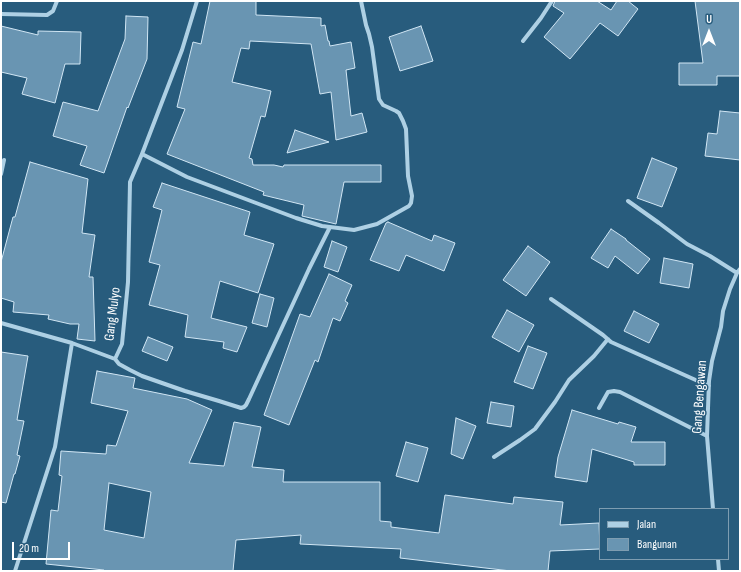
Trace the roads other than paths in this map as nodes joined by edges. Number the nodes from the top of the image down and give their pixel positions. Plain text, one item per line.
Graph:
1 (58, 1) edge
2 (197, 1) edge
3 (360, 1) edge
4 (552, 1) edge
5 (1, 14) edge
6 (523, 41) dead end
7 (142, 154) junction
8 (4, 160) dead end
9 (1, 174) edge
10 (628, 201) dead end
11 (330, 227) junction
12 (739, 271) edge
13 (551, 299) dead end
14 (1, 323) edge
15 (608, 340) junction
16 (72, 343) junction
17 (115, 359) junction
18 (709, 386) junction
19 (598, 408) dead end
20 (707, 436) junction
21 (494, 457) dead end
22 (713, 508) edge
23 (718, 560) edge
24 (15, 571) edge
25 (719, 571) edge

1 - 5 street
2 - 7 street, Gang Mulyo
3 - 11 street
4 - 6 street
7 - 11 street
7 - 17 street, Gang Mulyo
8 - 9 street
10 - 12 street
11 - 17 street
12 - 18 street, Gang Bengawan
13 - 15 street
14 - 16 street, Gang Mulyo
15 - 18 street
15 - 21 street
16 - 17 street, Gang Mulyo
16 - 24 street
18 - 20 street, Gang Bengawan
19 - 20 street
20 - 22 street, Gang Bengawan
23 - 25 street

